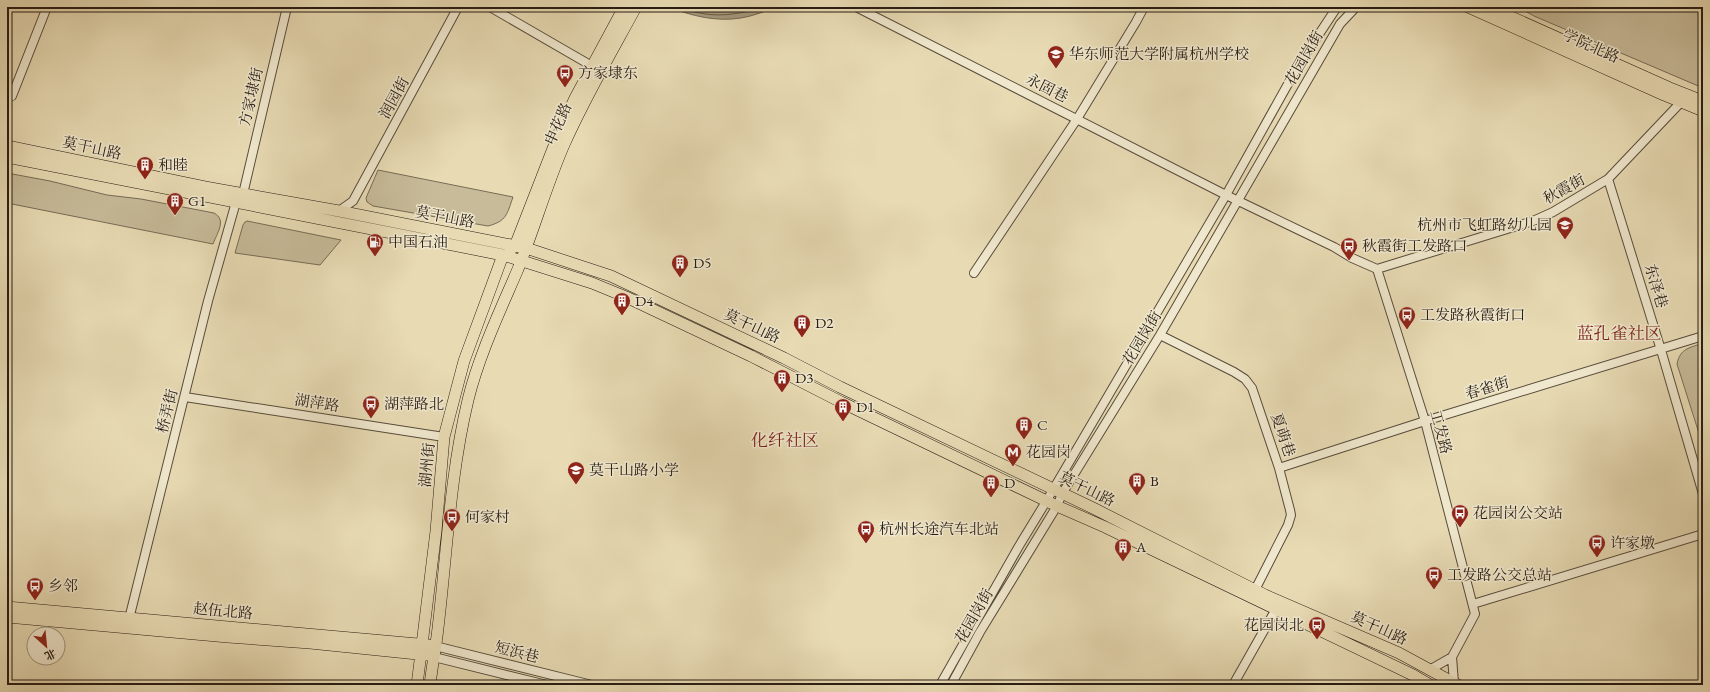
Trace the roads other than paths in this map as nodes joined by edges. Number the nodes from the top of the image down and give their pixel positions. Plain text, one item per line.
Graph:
1 (47, 7) edge
2 (287, 7) edge
3 (458, 7) edge
4 (490, 7) edge
5 (624, 7) edge
6 (636, 7) edge
7 (856, 7) edge
8 (1144, 7) edge
9 (1337, 7) edge
10 (1356, 7) edge
11 (1468, 7) edge
12 (1489, 7) edge
13 (592, 66) junction
14 (12, 96) dead end
15 (1684, 99) junction
16 (1703, 101) edge
17 (1703, 111) edge
18 (1077, 119) junction
19 (7, 146) edge
20 (7, 157) edge
21 (1608, 180) junction
22 (1226, 195) junction
23 (239, 198) junction
24 (1238, 200) junction
25 (353, 201) junction
26 (339, 211) junction
27 (360, 215) junction
28 (521, 247) junction
29 (503, 255) junction
30 (521, 260) junction
31 (1377, 269) junction
32 (974, 273) dead end
33 (1160, 335) junction
34 (1703, 336) edge
35 (1661, 350) junction
36 (185, 397) junction
37 (1424, 421) junction
38 (444, 437) junction
39 (1279, 468) junction
40 (1058, 492) junction
41 (1703, 494) edge
42 (1047, 500) junction
43 (1057, 506) junction
44 (1703, 534) edge
45 (1255, 590) junction
46 (1473, 604) junction
47 (7, 607) edge
48 (1276, 609) junction
49 (7, 617) edge
50 (128, 622) junction
51 (421, 649) junction
52 (434, 651) junction
53 (1452, 657) junction
54 (1431, 669) junction
55 (1456, 684) edge
56 (417, 685) edge
57 (430, 685) edge
58 (547, 685) edge
59 (592, 685) edge
60 (940, 685) edge
61 (951, 685) edge
62 (1233, 685) edge
63 (1430, 685) edge

1 - 14 street
2 - 23 street, 方家埭街
3 - 25 street, 润园街
4 - 13 street
5 - 13 main road, 申花路
6 - 28 main road, 申花路
7 - 18 street, 永固巷
8 - 18 street
9 - 22 street, 花园岗街
10 - 24 street, 花园岗街
11 - 15 main road, 学院北路
12 - 15 main road, 学院北路
13 - 28 main road, 申花路
15 - 16 main road, 学院北路
15 - 17 main road, 学院北路
15 - 21 street, 秋霞街
18 - 22 street, 永固巷
18 - 32 street
19 - 23 main road, 莫干山路
20 - 23 main road, 莫干山路
21 - 31 street, 秋霞街
21 - 35 street, 东泽巷
22 - 24 street
22 - 40 street, 花园岗街
23 - 26 main road, 莫干山路
23 - 29 main road, 莫干山路
23 - 36 street, 桥弄街
24 - 31 street
24 - 33 street, 花园岗街
25 - 26 street, 润园街
25 - 27 street
26 - 27 main road, 莫干山路
27 - 28 main road, 莫干山路
28 - 29 main road
28 - 30 main road, 申花路
28 - 40 main road, 莫干山路
29 - 30 main road, 莫干山路
29 - 38 main road, 湖州街
30 - 42 main road, 莫干山路
30 - 52 main road, 湖州街
31 - 37 street, 工发路
33 - 39 street, 夏萌巷
33 - 40 street, 花园岗街
34 - 35 street, 春雀街
35 - 37 street, 春雀街
35 - 41 street, 东泽巷
36 - 38 street, 湖萍路
36 - 50 street, 桥弄街
37 - 39 street, 春雀街
37 - 46 street, 工发路
38 - 51 main road, 湖州街
39 - 45 street, 夏萌巷
40 - 42 street, 花园岗街
40 - 43 street, 花园岗街
40 - 45 main road, 莫干山路
42 - 43 main road, 莫干山路
42 - 60 street, 花园岗街
43 - 48 main road, 莫干山路
43 - 61 street, 花园岗街
44 - 46 street
45 - 54 main road, 莫干山路
46 - 53 street, 工发路
47 - 50 main road, 赵伍北路
48 - 62 street
48 - 63 main road, 莫干山路
49 - 50 main road, 赵伍北路
50 - 51 main road, 赵伍北路
51 - 52 main road, 赵伍北路
51 - 56 main road, 湖州街
52 - 57 main road, 湖州街
52 - 58 street, 短浜巷
52 - 59 street, 短浜巷
53 - 54 street
53 - 55 street
54 - 55 main road, 莫干山路

